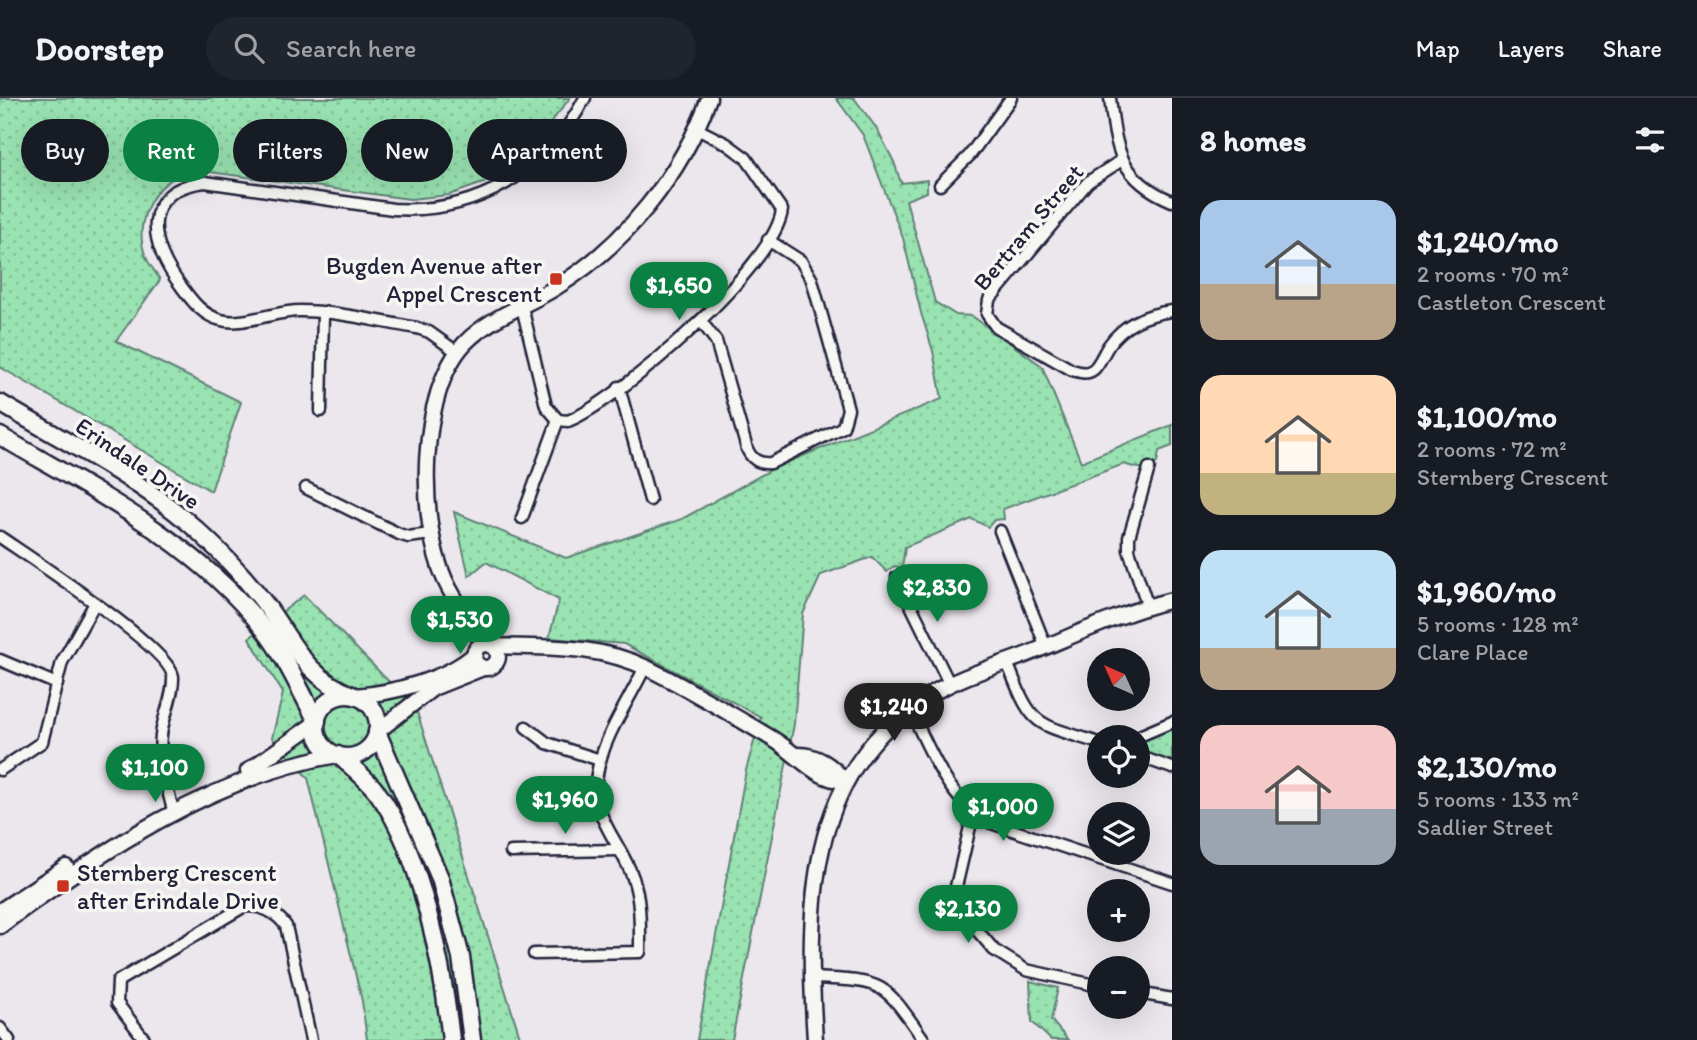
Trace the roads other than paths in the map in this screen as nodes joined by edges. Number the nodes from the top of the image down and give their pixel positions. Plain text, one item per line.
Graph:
1 (585, 98) edge
2 (709, 98) edge
3 (1011, 98) edge
4 (1110, 98) edge
5 (696, 129) junction
6 (1122, 160) junction
7 (940, 184) dead end
8 (1172, 201) edge
9 (768, 240) junction
10 (522, 307) junction
11 (1172, 311) edge
12 (323, 313) junction
13 (701, 321) junction
14 (457, 352) junction
15 (619, 387) junction
16 (0, 403) edge
17 (321, 411) dead end
18 (558, 420) junction
19 (0, 436) edge
20 (1149, 468) dead end
21 (306, 488) dead end
22 (650, 500) dead end
23 (522, 518) dead end
24 (1000, 531) dead end
25 (431, 534) junction
26 (0, 537) edge
27 (897, 577) dead end
28 (1172, 600) edge
29 (95, 603) junction
30 (1148, 607) junction
31 (471, 622) junction
32 (1046, 647) junction
33 (494, 651) junction
34 (475, 652) junction
35 (0, 660) edge
36 (1007, 662) junction
37 (645, 667) junction
38 (483, 668) junction
39 (57, 684) junction
40 (950, 685) junction
41 (353, 695) junction
42 (909, 708) junction
43 (317, 721) junction
44 (1172, 722) edge
45 (526, 727) dead end
46 (1150, 731) edge
47 (377, 732) junction
48 (1087, 739) edge
49 (337, 755) junction
50 (859, 759) junction
51 (600, 760) junction
52 (1150, 760) edge
53 (1172, 768) edge
54 (0, 770) edge
55 (830, 773) junction
56 (845, 781) junction
57 (834, 802) junction
58 (174, 811) junction
59 (973, 814) junction
60 (106, 848) junction
61 (619, 850) junction
62 (511, 852) dead end
63 (1172, 883) edge
64 (0, 911) edge
65 (0, 926) edge
66 (534, 954) dead end
67 (813, 978) junction
68 (1087, 983) edge
69 (1150, 995) edge
70 (1172, 999) edge
71 (0, 1028) edge
72 (9, 1040) edge
73 (145, 1040) edge
74 (311, 1040) edge
75 (451, 1040) edge
76 (472, 1040) edge
77 (814, 1040) edge
78 (924, 1040) edge

1 - 12 street
2 - 5 street
3 - 7 street
4 - 6 street
5 - 9 street
5 - 10 street
6 - 8 street
6 - 11 street, Bertram Street
9 - 13 street
9 - 13 street
10 - 14 street
10 - 18 street
12 - 14 street
12 - 17 street
13 - 15 street
14 - 25 street
15 - 18 street
15 - 22 street
16 - 41 main road, Erindale Drive
18 - 23 street
19 - 43 main road, Erindale Drive
20 - 30 street
21 - 25 street
24 - 32 street
25 - 31 street
26 - 29 street
27 - 40 street
28 - 30 street
29 - 39 street
29 - 58 street
30 - 32 street
31 - 33 street
31 - 34 street
32 - 36 street
33 - 34 street
33 - 37 street
33 - 38 street
34 - 38 street
34 - 41 street
35 - 39 street
36 - 40 street
36 - 48 street
37 - 51 street
37 - 55 street
38 - 47 street
39 - 54 street
40 - 42 street
41 - 43 main road
41 - 47 main road
42 - 50 street
42 - 59 street
43 - 49 main road
43 - 58 street
44 - 46 street
45 - 51 street
47 - 49 main road
47 - 76 main road
49 - 58 street
49 - 75 main road
50 - 55 street
50 - 56 street
51 - 61 street
52 - 53 street
55 - 56 street
55 - 57 street
56 - 57 street
57 - 67 street
58 - 60 street
59 - 63 street
59 - 68 street
60 - 64 street
60 - 65 street
61 - 62 street
61 - 66 street
67 - 77 street
67 - 78 street
69 - 70 street
71 - 72 street
73 - 74 street

